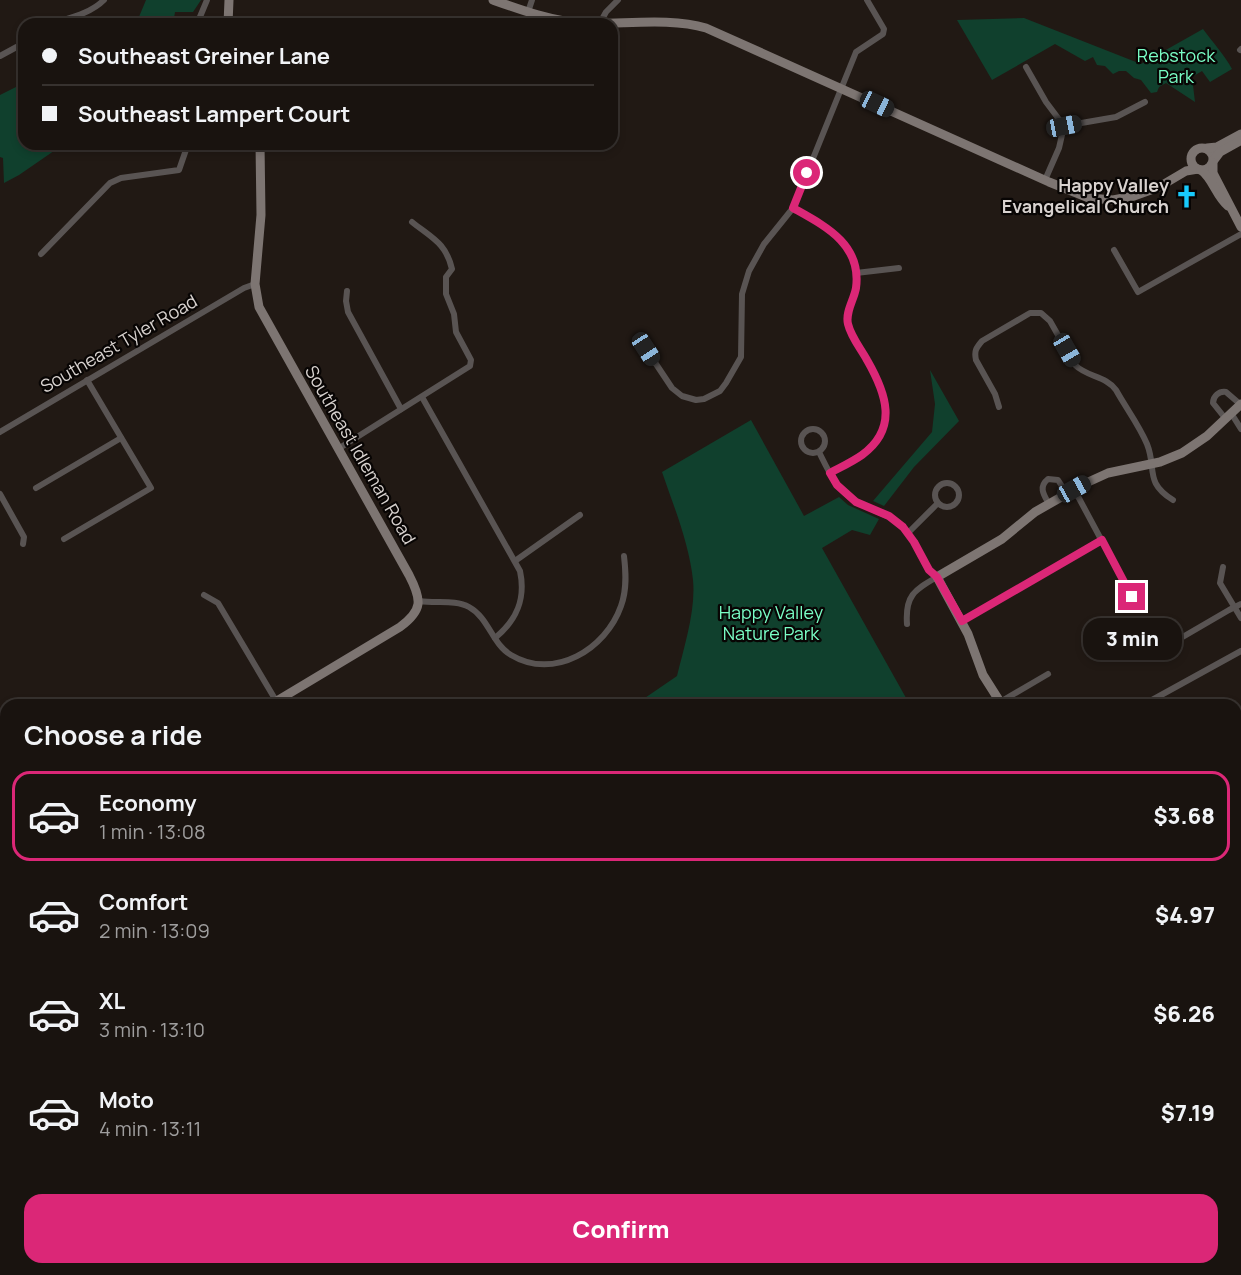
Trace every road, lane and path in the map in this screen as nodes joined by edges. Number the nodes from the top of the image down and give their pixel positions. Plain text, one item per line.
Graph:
1 (104, 0) edge
2 (207, 0) edge
3 (230, 0) edge
4 (492, 0) edge
5 (532, 0) edge
6 (618, 0) edge
7 (867, 0) edge
8 (528, 12) junction
9 (69, 18) edge
10 (200, 18) edge
11 (228, 18) edge
12 (551, 18) edge
13 (603, 18) edge
14 (618, 23) edge
15 (18, 48) edge
16 (0, 56) edge
17 (1026, 67) dead end
18 (841, 88) junction
19 (1145, 102) dead end
20 (1064, 126) junction
21 (1241, 134) edge
22 (1241, 140) edge
23 (1207, 148) junction
24 (186, 150) edge
25 (260, 150) edge
26 (1191, 157) junction
27 (1213, 162) junction
28 (1199, 170) junction
29 (1045, 180) junction
30 (1151, 188) junction
31 (1229, 206) junction
32 (793, 208) junction
33 (412, 222) dead end
34 (1241, 226) edge
35 (1241, 234) edge
36 (1114, 250) dead end
37 (40, 254) dead end
38 (899, 268) dead end
39 (856, 273) junction
40 (255, 284) junction
41 (347, 291) dead end
42 (646, 349) dead end
43 (87, 380) junction
44 (422, 397) junction
45 (1241, 404) edge
46 (999, 407) dead end
47 (401, 409) junction
48 (1228, 416) junction
49 (1241, 429) edge
50 (0, 432) edge
51 (121, 438) junction
52 (338, 449) junction
53 (819, 452) dead end
54 (1151, 464) junction
55 (830, 473) junction
56 (36, 488) dead end
57 (1070, 491) junction
58 (0, 494) edge
59 (1173, 501) dead end
60 (938, 503) dead end
61 (1049, 504) junction
62 (580, 515) dead end
63 (908, 533) junction
64 (64, 539) dead end
65 (1102, 540) junction
66 (23, 544) dead end
67 (624, 556) dead end
68 (515, 561) junction
69 (1223, 567) dead end
70 (937, 577) junction
71 (204, 595) dead end
72 (1132, 597) dead end
73 (420, 601) junction
74 (1238, 606) edge
75 (1241, 618) edge
76 (962, 621) junction
77 (907, 624) dead end
78 (495, 639) junction
79 (1241, 651) edge
80 (1150, 656) dead end
81 (1048, 674) dead end
82 (272, 699) edge
83 (283, 699) edge
84 (998, 699) edge
85 (1009, 699) edge
86 (1154, 699) edge

1 - 9 street
2 - 10 street
3 - 11 main road
4 - 8 main road
5 - 8 street
6 - 13 street
7 - 18 street
8 - 12 main road
14 - 18 main road
15 - 16 street
17 - 20 street
18 - 29 main road
18 - 32 street
19 - 20 street
20 - 29 street
21 - 23 main road
22 - 27 main road
23 - 26 main road
23 - 27 main road
24 - 37 street
25 - 40 main road, Southeast Idleman Road
26 - 28 main road
26 - 30 main road
27 - 28 main road
27 - 31 main road
28 - 30 main road
28 - 31 main road
29 - 30 main road
31 - 34 main road
32 - 39 street
32 - 42 street
33 - 44 street
35 - 36 street
38 - 39 street
39 - 55 street
40 - 43 street, Southeast Tyler Road
40 - 52 main road, Southeast Idleman Road
41 - 47 street
43 - 50 street, Southeast Tyler Road
43 - 51 street
44 - 47 street
44 - 68 street
45 - 48 main road
45 - 48 street
46 - 54 street
47 - 52 street
48 - 49 street
48 - 54 main road
51 - 56 street
51 - 64 street
52 - 73 main road, Southeast Idleman Road
53 - 55 street
54 - 57 main road
54 - 59 street
55 - 63 street
57 - 61 main road
57 - 61 street
57 - 65 street
58 - 66 street
60 - 63 street
61 - 70 main road
62 - 68 street
63 - 70 street
65 - 72 street
65 - 76 street
67 - 78 street
68 - 78 street
69 - 74 street
70 - 76 main road
70 - 77 street
71 - 82 street
73 - 78 street
73 - 83 main road
74 - 75 street
74 - 80 street
76 - 84 main road
79 - 86 street
81 - 85 street

